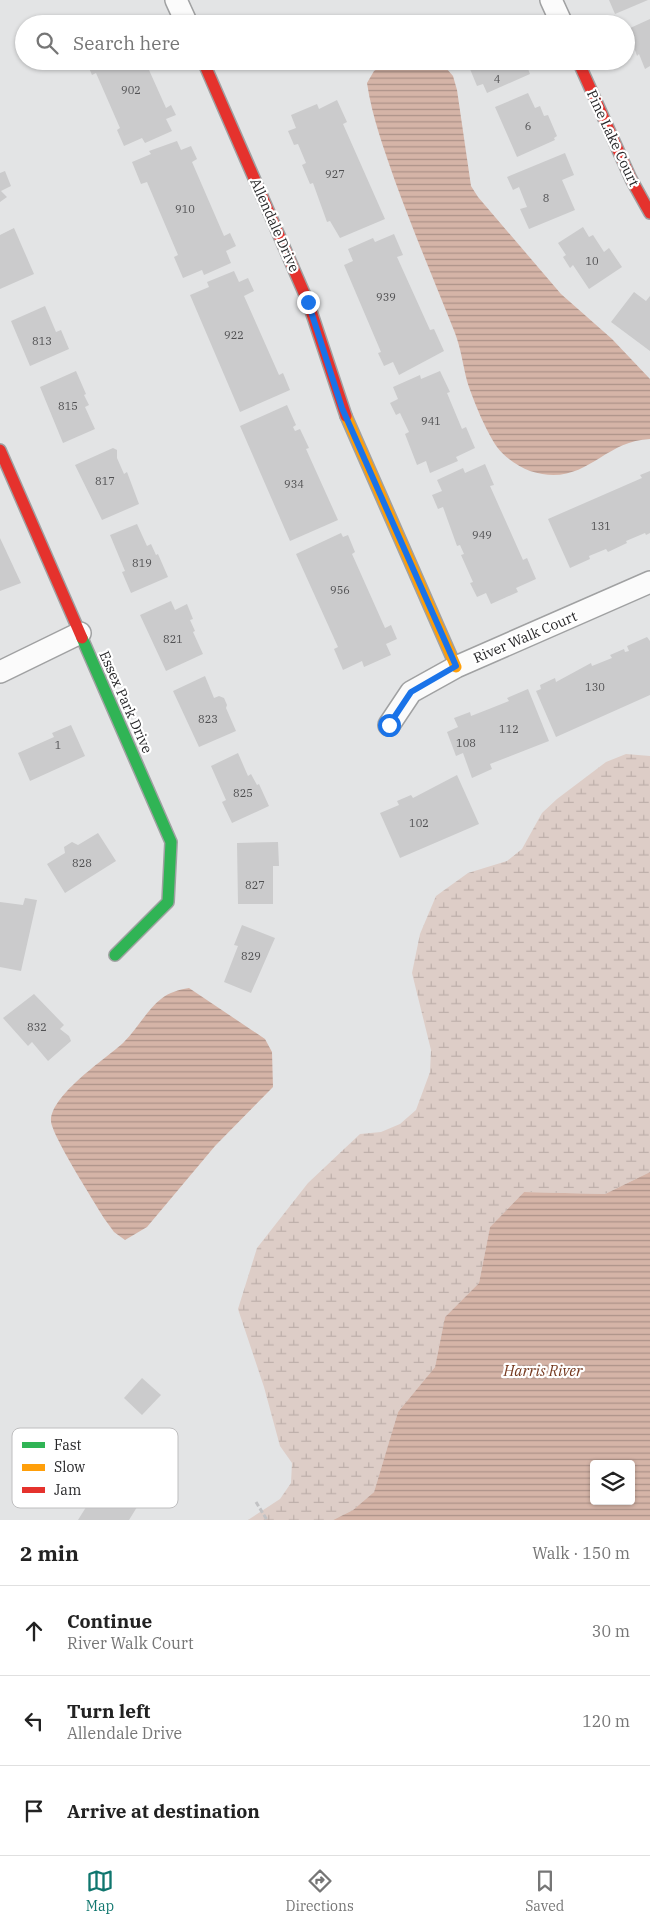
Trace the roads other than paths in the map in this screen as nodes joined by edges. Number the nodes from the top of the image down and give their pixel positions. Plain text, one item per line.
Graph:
1 (176, 0) edge
2 (551, 0) edge
3 (183, 15) edge
4 (558, 15) edge
5 (207, 70) edge
6 (582, 70) edge
7 (650, 213) edge
8 (0, 450) edge
9 (650, 582) edge
10 (80, 633) junction
11 (456, 666) junction
12 (0, 672) edge
13 (389, 725) dead end
14 (116, 955) dead end

1 - 3 street
2 - 4 street
5 - 11 street, Allendale Drive
6 - 7 street, Pine Lake Court
8 - 10 street, Essex Park Drive
9 - 11 street, River Walk Court
10 - 12 street
10 - 14 street, Essex Park Drive
11 - 13 street, River Walk Court

